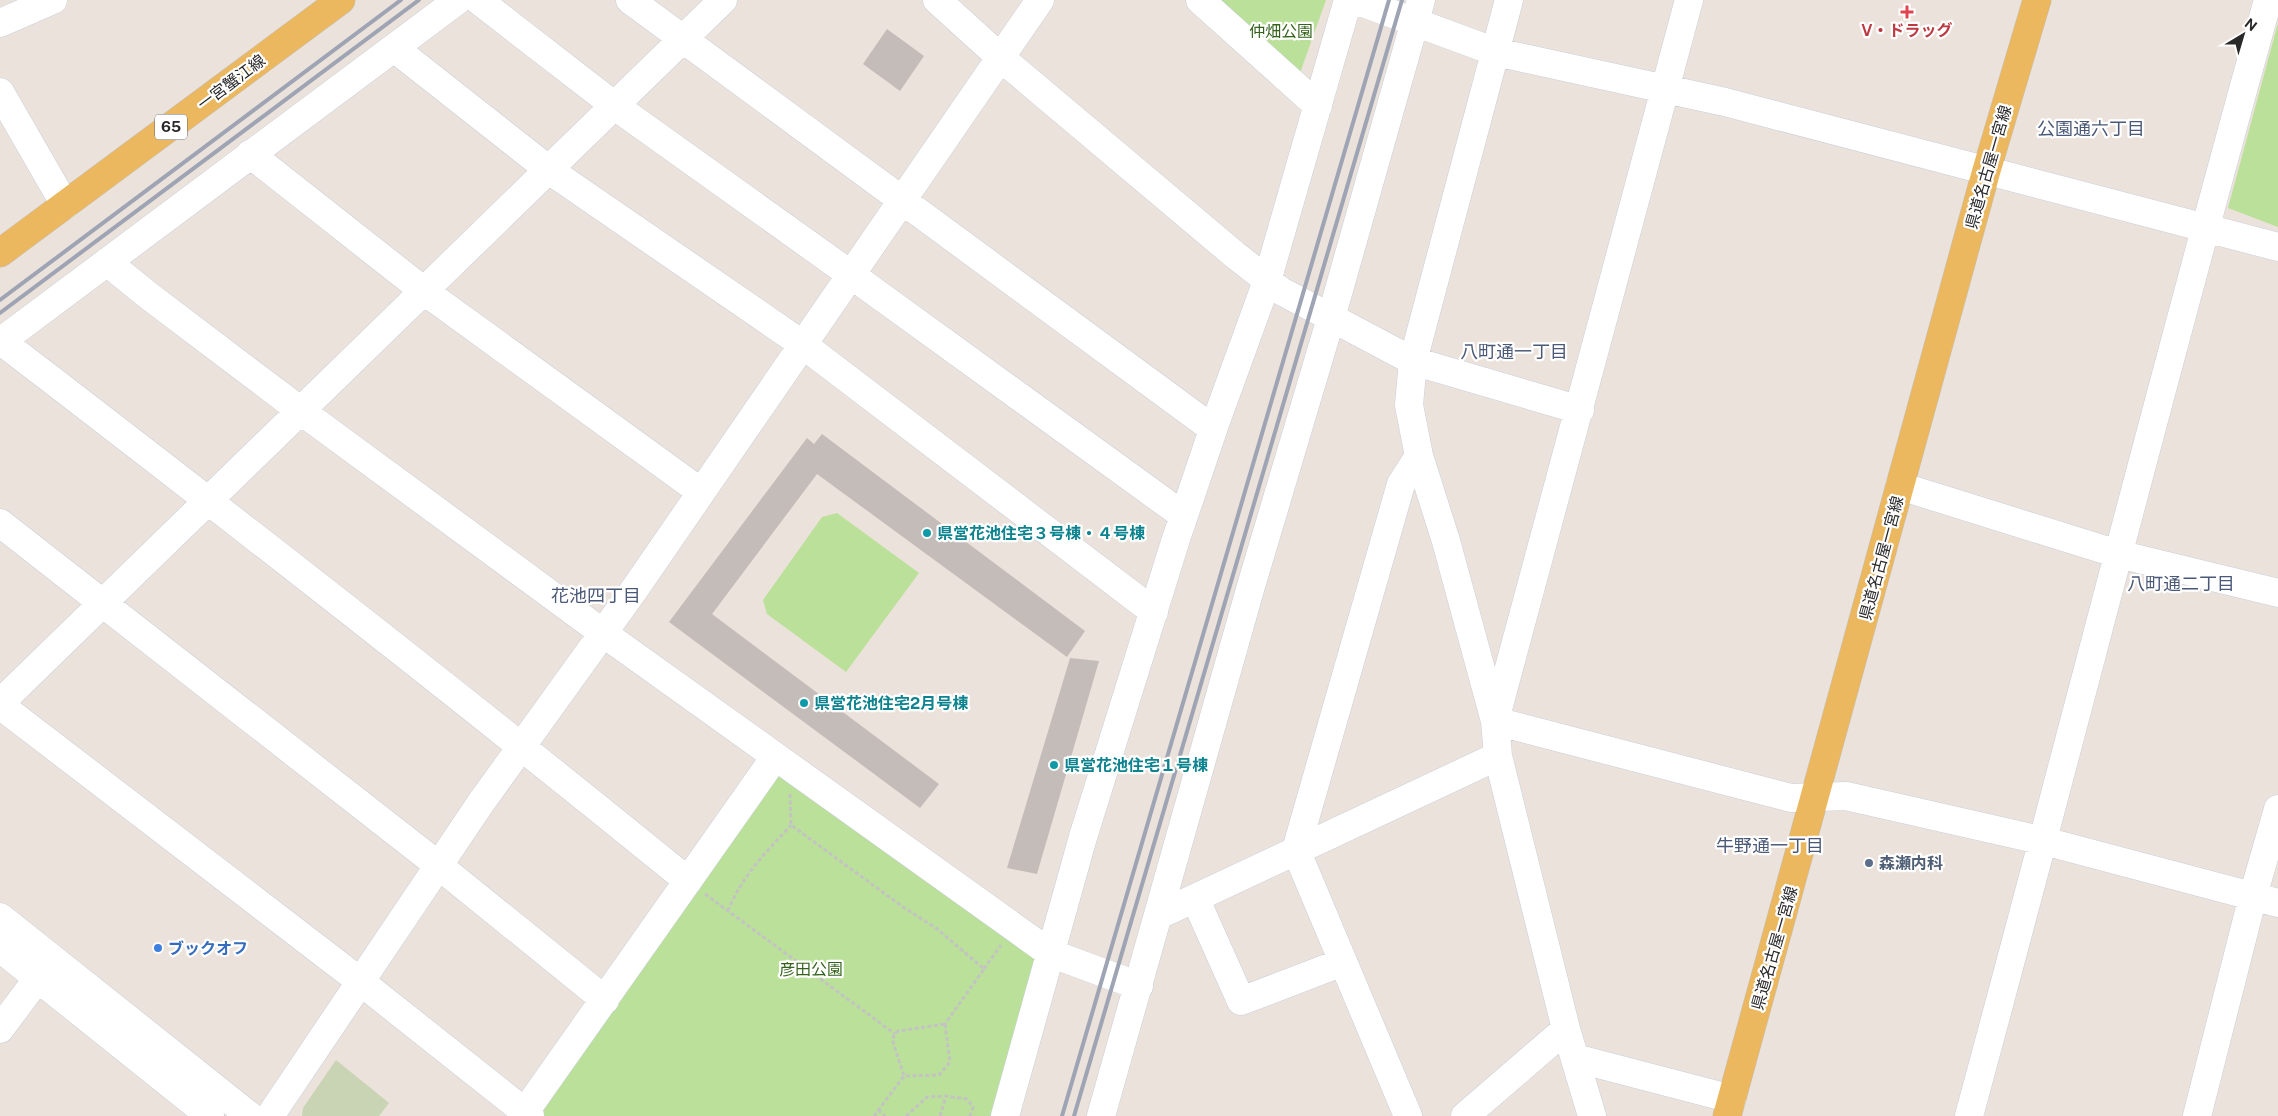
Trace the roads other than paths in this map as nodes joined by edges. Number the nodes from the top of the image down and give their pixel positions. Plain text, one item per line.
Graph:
1 (54, 0) edge
2 (341, 0) edge
3 (458, 0) edge
4 (478, 0) edge
5 (630, 0) edge
6 (723, 0) edge
7 (937, 0) edge
8 (1040, 0) edge
9 (1200, 0) edge
10 (1348, 0) edge
11 (1356, 0) edge
12 (1509, 0) edge
13 (1689, 0) edge
14 (2037, 0) edge
15 (2268, 0) edge
16 (1418, 12) edge
17 (0, 23) edge
18 (682, 40) junction
19 (394, 48) junction
20 (1496, 52) junction
21 (1001, 58) junction
22 (1666, 88) junction
23 (0, 92) edge
24 (615, 106) junction
25 (1318, 106) junction
26 (250, 154) junction
27 (549, 170) junction
28 (1986, 172) junction
29 (902, 200) junction
30 (65, 205) junction
31 (2205, 226) junction
32 (2278, 247) edge
33 (0, 253) edge
34 (107, 262) junction
35 (850, 274) junction
36 (1267, 281) junction
37 (424, 292) junction
38 (1331, 318) junction
39 (0, 342) edge
40 (802, 344) junction
41 (1413, 361) junction
42 (1580, 410) junction
43 (301, 412) junction
44 (1213, 429) junction
45 (1419, 456) junction
46 (1900, 486) junction
47 (701, 492) junction
48 (209, 501) junction
49 (1184, 516) junction
50 (0, 523) edge
51 (2118, 554) junction
52 (2278, 593) edge
53 (102, 604) junction
54 (1154, 612) junction
55 (603, 633) junction
56 (0, 704) edge
57 (1495, 722) junction
58 (522, 745) junction
59 (1498, 756) junction
60 (782, 761) junction
61 (1816, 797) junction
62 (2278, 809) edge
63 (2044, 841) junction
64 (1296, 850) junction
65 (438, 865) junction
66 (688, 881) junction
67 (1195, 898) junction
68 (2265, 899) edge
69 (1160, 915) junction
70 (0, 918) edge
71 (0, 948) edge
72 (1050, 953) junction
73 (1343, 962) junction
74 (38, 978) junction
75 (361, 982) junction
76 (1139, 986) junction
77 (604, 1000) junction
78 (0, 1029) edge
79 (1566, 1029) junction
80 (1575, 1058) junction
81 (1730, 1107) edge
82 (526, 1115) edge
83 (210, 1116) edge
84 (250, 1116) edge
85 (270, 1116) edge
86 (1005, 1116) edge
87 (1101, 1116) edge
88 (1408, 1116) edge
89 (1466, 1116) edge
90 (1592, 1116) edge
91 (1969, 1116) edge
92 (2197, 1116) edge

1 - 17 street
2 - 30 main road, 一宮蟹江線 / 65
3 - 19 street
4 - 24 street
5 - 18 street
6 - 18 street
7 - 21 street
8 - 21 street
9 - 25 street
10 - 25 street
11 - 16 street
12 - 20 street
13 - 22 street
14 - 28 main road, 県道名古屋一宮線
15 - 31 street
16 - 20 street
16 - 38 street
18 - 24 street
18 - 29 street
19 - 26 street
19 - 27 street
20 - 22 street
20 - 41 street
21 - 29 street
21 - 36 street
22 - 28 street
22 - 42 street
23 - 30 street
24 - 27 street
24 - 35 street
25 - 36 street
26 - 34 street
26 - 37 street
27 - 37 street
27 - 40 street
28 - 31 street
28 - 46 main road, 県道名古屋一宮線
29 - 35 street
29 - 44 street
30 - 33 main road, 一宮蟹江線 / 65
31 - 32 street
31 - 51 street
34 - 39 street
34 - 43 street
35 - 40 street
35 - 49 street
36 - 38 street
36 - 44 street
37 - 43 street
37 - 47 street
38 - 41 street
38 - 69 street
39 - 48 street
40 - 47 street
40 - 54 street
41 - 42 street
41 - 45 street
42 - 57 street
43 - 48 street
43 - 55 street
44 - 49 street
45 - 57 street
45 - 64 street
46 - 51 street
46 - 61 main road, 県道名古屋一宮線
47 - 55 street
48 - 53 street
48 - 58 street
49 - 54 street
50 - 53 street
51 - 52 street
51 - 63 street
53 - 56 street
53 - 65 street
54 - 72 street
55 - 58 street
55 - 60 street
56 - 75 street
57 - 59 street
57 - 61 street
58 - 65 street
58 - 66 street
59 - 64 street
59 - 79 street
60 - 66 street
60 - 72 street
61 - 63 street
61 - 81 main road, 県道名古屋一宮線
62 - 68 street
63 - 68 street
63 - 91 street
64 - 67 street
64 - 73 street
65 - 75 street
65 - 77 street
66 - 77 street
67 - 69 street
67 - 73 street
68 - 92 street
69 - 76 street
70 - 84 street
71 - 74 street
72 - 76 street
72 - 86 street
73 - 88 street
74 - 78 street
74 - 83 street
75 - 82 street
75 - 85 street
76 - 87 street
77 - 82 street
79 - 80 street
79 - 89 street
80 - 81 street
80 - 90 street

